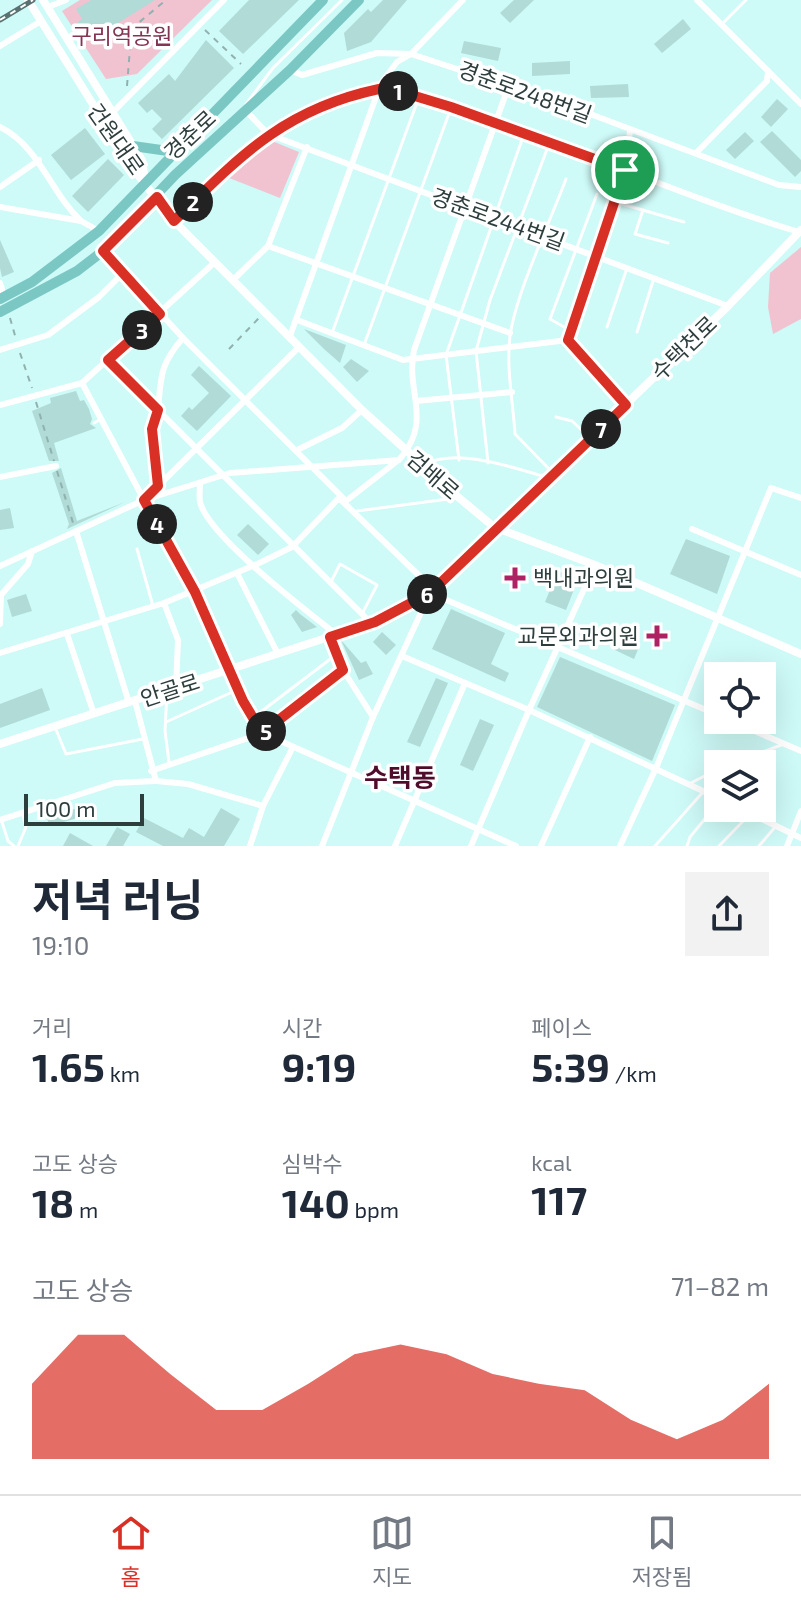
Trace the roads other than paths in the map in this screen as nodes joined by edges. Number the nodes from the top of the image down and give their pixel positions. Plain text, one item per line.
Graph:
1 (28, 0) edge
2 (66, 0) edge
3 (224, 0) edge
4 (323, 0) edge
5 (342, 0) edge
6 (359, 0) edge
7 (463, 0) edge
8 (697, 0) edge
9 (746, 0) edge
10 (46, 4) edge
11 (41, 21) junction
12 (722, 24) junction
13 (0, 46) edge
14 (411, 54) junction
15 (290, 70) junction
16 (768, 71) junction
17 (509, 85) junction
18 (379, 89) junction
19 (419, 97) junction
20 (801, 104) edge
21 (451, 107) junction
22 (113, 112) junction
23 (242, 114) junction
24 (495, 121) junction
25 (0, 127) edge
26 (630, 131) junction
27 (524, 132) junction
28 (268, 134) junction
29 (550, 142) junction
30 (133, 146) junction
31 (307, 147) junction
32 (175, 152) junction
33 (696, 153) junction
34 (39, 160) junction
35 (353, 166) junction
36 (625, 170) junction
37 (389, 179) junction
38 (566, 179) dead end
39 (145, 181) junction
40 (0, 187) edge
41 (801, 187) edge
42 (421, 190) junction
43 (597, 194) dead end
44 (157, 197) junction
45 (615, 202) junction
46 (465, 206) junction
47 (0, 207) edge
48 (643, 210) junction
49 (494, 216) junction
50 (81, 221) junction
51 (174, 221) junction
52 (684, 222) dead end
53 (518, 225) junction
54 (99, 231) junction
55 (800, 231) edge
56 (545, 236) junction
57 (668, 243) dead end
58 (268, 246) junction
59 (576, 247) junction
60 (103, 251) junction
61 (597, 255) junction
62 (215, 262) junction
63 (316, 265) junction
64 (627, 267) junction
65 (122, 274) junction
66 (353, 278) junction
67 (654, 278) junction
68 (233, 280) junction
69 (0, 283) edge
70 (385, 289) junction
71 (2, 298) edge
72 (430, 306) junction
73 (728, 306) junction
74 (4, 311) edge
75 (160, 314) junction
76 (459, 316) junction
77 (297, 320) junction
78 (483, 324) junction
79 (607, 327) dead end
80 (571, 331) junction
81 (637, 332) dead end
82 (332, 333) junction
83 (510, 333) junction
84 (290, 336) junction
85 (183, 338) junction
86 (568, 340) junction
87 (364, 345) junction
88 (299, 347) junction
89 (510, 347) junction
90 (0, 350) edge
91 (476, 351) junction
92 (446, 355) junction
93 (412, 359) junction
94 (108, 360) junction
95 (82, 383) junction
96 (512, 392) junction
97 (479, 395) junction
98 (451, 398) junction
99 (248, 401) junction
100 (416, 401) junction
101 (0, 405) edge
102 (626, 405) junction
103 (158, 410) junction
104 (362, 410) junction
105 (556, 417) dead end
106 (591, 439) junction
107 (198, 449) junction
108 (297, 450) junction
109 (406, 452) junction
110 (399, 460) junction
111 (459, 460) junction
112 (488, 463) junction
113 (422, 465) junction
114 (56, 466) road end
115 (316, 468) junction
116 (224, 476) junction
117 (552, 476) junction
118 (0, 477) edge
119 (200, 484) junction
120 (458, 497) junction
121 (801, 498) edge
122 (144, 500) junction
123 (346, 501) junction
124 (353, 512) junction
125 (494, 527) junction
126 (692, 529) dead end
127 (76, 531) junction
128 (294, 545) junction
129 (137, 549) dead end
130 (32, 551) junction
131 (744, 553) junction
132 (255, 565) junction
133 (595, 565) junction
134 (0, 566) edge
135 (237, 573) junction
136 (801, 575) edge
137 (331, 582) junction
138 (431, 591) junction
139 (195, 592) junction
140 (164, 603) junction
141 (153, 606) junction
142 (362, 614) junction
143 (718, 619) junction
144 (106, 621) junction
145 (0, 624) edge
146 (371, 624) junction
147 (67, 634) junction
148 (334, 636) junction
149 (556, 647) junction
150 (0, 653) edge
151 (278, 654) junction
152 (337, 654) junction
153 (801, 654) edge
154 (402, 656) junction
155 (231, 670) junction
156 (343, 670) junction
157 (465, 683) junction
158 (172, 689) junction
159 (239, 689) junction
160 (684, 701) junction
161 (132, 702) junction
162 (704, 709) edge
163 (529, 710) junction
164 (94, 714) junction
165 (373, 717) junction
166 (251, 718) junction
167 (166, 722) junction
168 (55, 727) junction
169 (262, 733) junction
170 (761, 734) edge
171 (590, 737) junction
172 (144, 739) junction
173 (0, 744) edge
174 (784, 744) junction
175 (292, 749) junction
176 (768, 750) edge
177 (801, 751) edge
178 (169, 765) junction
179 (656, 768) junction
180 (151, 771) junction
181 (349, 774) junction
182 (704, 776) edge
183 (156, 781) junction
184 (689, 784) junction
185 (704, 791) joint
186 (414, 803) junction
187 (263, 806) junction
188 (801, 811) edge
189 (22, 812) junction
190 (0, 818) edge
191 (704, 818) edge
192 (742, 822) edge
193 (768, 822) edge
194 (776, 826) junction
195 (478, 829) junction
196 (792, 834) junction
197 (801, 838) edge
198 (623, 844) edge
199 (16, 846) edge
200 (250, 846) edge
201 (322, 846) edge
202 (395, 846) edge
203 (471, 846) edge
204 (516, 846) edge
205 (541, 846) edge
206 (655, 846) edge
207 (687, 846) edge
208 (719, 846) edge
209 (759, 846) edge
210 (787, 846) edge

1 - 11 street, 건원대로
2 - 10 street
3 - 22 street
4 - 32 main road, 경춘로
5 - 23 lane
6 - 15 main road, 경춘로
7 - 14 street
8 - 12 street
9 - 12 lane
10 - 22 street, 건원대로
11 - 13 street
11 - 39 street, 건원대로
12 - 16 street
14 - 15 street, 경춘로248번길
14 - 17 street, 경춘로248번길
14 - 18 street
15 - 23 main road, 경춘로
16 - 20 street
16 - 33 street
17 - 24 street
17 - 26 street, 경춘로248번길
18 - 19 street
18 - 28 street
18 - 35 street
19 - 21 street
19 - 37 lane
21 - 24 street
21 - 42 lane
22 - 30 street, 건원대로
23 - 28 street, 경춘로244번길
23 - 44 main road, 경춘로
24 - 27 street
24 - 46 street
25 - 34 street
26 - 33 street, 경춘로248번길
26 - 36 street
27 - 29 street
27 - 49 lane
28 - 31 street, 경춘로244번길
28 - 51 street
29 - 36 street
29 - 53 lane
30 - 32 main road
30 - 39 street, 건원대로
31 - 35 street, 경춘로244번길
31 - 58 street
32 - 39 main road, 경춘로
33 - 41 street, 경춘로248번길
34 - 40 street
34 - 50 street
35 - 37 street, 경춘로244번길
35 - 63 street
36 - 45 street
36 - 55 street
37 - 42 street, 경춘로244번길
37 - 66 lane
38 - 56 lane
39 - 44 street, 검배로
39 - 54 main road, 경춘로
42 - 46 street, 경춘로244번길
42 - 70 lane
43 - 59 lane
44 - 51 street, 검배로
44 - 60 main road, 경춘로
45 - 48 lane
45 - 61 street
46 - 49 street, 경춘로244번길
46 - 72 street
47 - 50 street
48 - 52 lane
48 - 57 lane
49 - 53 street, 경춘로244번길
49 - 76 lane
50 - 54 street
51 - 62 street, 검배로
53 - 56 street, 경춘로244번길
53 - 78 lane
54 - 71 main road, 경춘로
55 - 73 street, 수택천로
56 - 59 street, 경춘로244번길
56 - 83 lane
58 - 63 street
58 - 68 street
59 - 61 street, 경춘로244번길
59 - 80 lane
60 - 65 street
60 - 74 main road, 경춘로
61 - 64 street, 경춘로244번길
61 - 80 street
62 - 68 street, 검배로
62 - 75 street
63 - 66 street
63 - 77 street
64 - 67 street, 경춘로244번길
64 - 79 lane
65 - 75 street
65 - 90 street
66 - 70 street
66 - 82 lane
67 - 73 street, 경춘로244번길
67 - 81 lane
68 - 84 street, 검배로
69 - 71 street
70 - 72 street
70 - 87 lane
72 - 76 street
72 - 93 street
73 - 102 street, 수택천로
75 - 85 street
75 - 94 street
76 - 78 street
76 - 92 lane
77 - 82 street
77 - 84 street
78 - 83 street
78 - 91 lane
80 - 86 street
82 - 87 street
83 - 89 lane
84 - 88 street, 검배로
85 - 99 street
85 - 103 street
86 - 89 street
86 - 102 street
87 - 93 street
88 - 99 street
88 - 104 street, 검배로
89 - 91 street
89 - 96 lane
91 - 92 street
91 - 97 lane
92 - 93 street
92 - 98 lane
93 - 100 street
94 - 95 street
94 - 103 street
95 - 101 street
95 - 122 street
96 - 97 street
96 - 117 lane
97 - 98 street
97 - 112 lane
98 - 100 street
98 - 111 lane
99 - 107 street
99 - 108 street
100 - 109 street
102 - 106 street, 수택천로
103 - 107 street
104 - 108 street
104 - 109 street, 검배로
105 - 106 lane
106 - 117 street, 수택천로
107 - 116 street
107 - 122 street
108 - 115 street
109 - 110 street
109 - 113 street, 검배로
110 - 115 street
110 - 123 street
111 - 112 lane
111 - 113 lane
112 - 117 lane
113 - 120 street, 검배로
114 - 118 street
115 - 116 street
115 - 123 street
116 - 119 street
116 - 128 street
117 - 125 street, 수택천로
119 - 122 street
119 - 132 street
120 - 124 lane
120 - 125 street, 검배로
121 - 131 street
122 - 127 street
122 - 139 street
123 - 124 street
123 - 128 street
124 - 138 street
125 - 133 street, 검배로
125 - 138 street, 안골로
126 - 131 street
127 - 130 street
127 - 144 street
128 - 132 street
128 - 137 street
129 - 141 lane
130 - 134 street
130 - 145 street
131 - 136 street
131 - 143 street
132 - 135 street
132 - 148 street
133 - 143 street, 검배로
133 - 149 street
135 - 139 street
135 - 151 street
137 - 142 street
137 - 142 lane
138 - 146 street, 안골로
138 - 149 street
138 - 154 street
139 - 140 street
139 - 155 street
140 - 141 street
140 - 158 street
141 - 144 street
142 - 146 street
143 - 153 street, 검배로
143 - 160 street
144 - 147 street
144 - 161 street
146 - 148 street, 안골로
147 - 150 street
147 - 164 street
148 - 151 street, 안골로
148 - 152 street
149 - 160 street
149 - 163 street
151 - 155 street, 안골로
152 - 156 street
152 - 166 lane
154 - 157 street
154 - 165 street
155 - 158 street, 안골로
155 - 159 street
156 - 165 street
156 - 169 street
157 - 163 street
157 - 186 street
158 - 161 street, 안골로
158 - 167 lane
159 - 166 street
159 - 167 lane
160 - 162 street
160 - 179 street
161 - 164 street, 안골로
161 - 172 street
163 - 171 street
163 - 195 street
164 - 168 street, 안골로
165 - 181 street
166 - 169 street
167 - 178 lane
168 - 172 lane
168 - 173 street, 안골로
169 - 175 street
169 - 178 street
170 - 174 street
171 - 179 street
171 - 205 street
172 - 180 street
174 - 176 lane
174 - 177 street
175 - 181 street
175 - 187 street
178 - 180 street
179 - 184 street
179 - 198 street
180 - 183 street
181 - 186 street
181 - 201 street
182 - 184 lane
183 - 187 street
183 - 189 street
184 - 185 street
185 - 206 lane
186 - 195 street
186 - 202 street
187 - 200 street
188 - 196 street
189 - 190 street
189 - 199 lane
190 - 199 lane
191 - 207 lane
192 - 208 lane
193 - 194 street
194 - 196 street
194 - 209 lane
195 - 203 street
195 - 204 street
196 - 197 street
196 - 210 street

